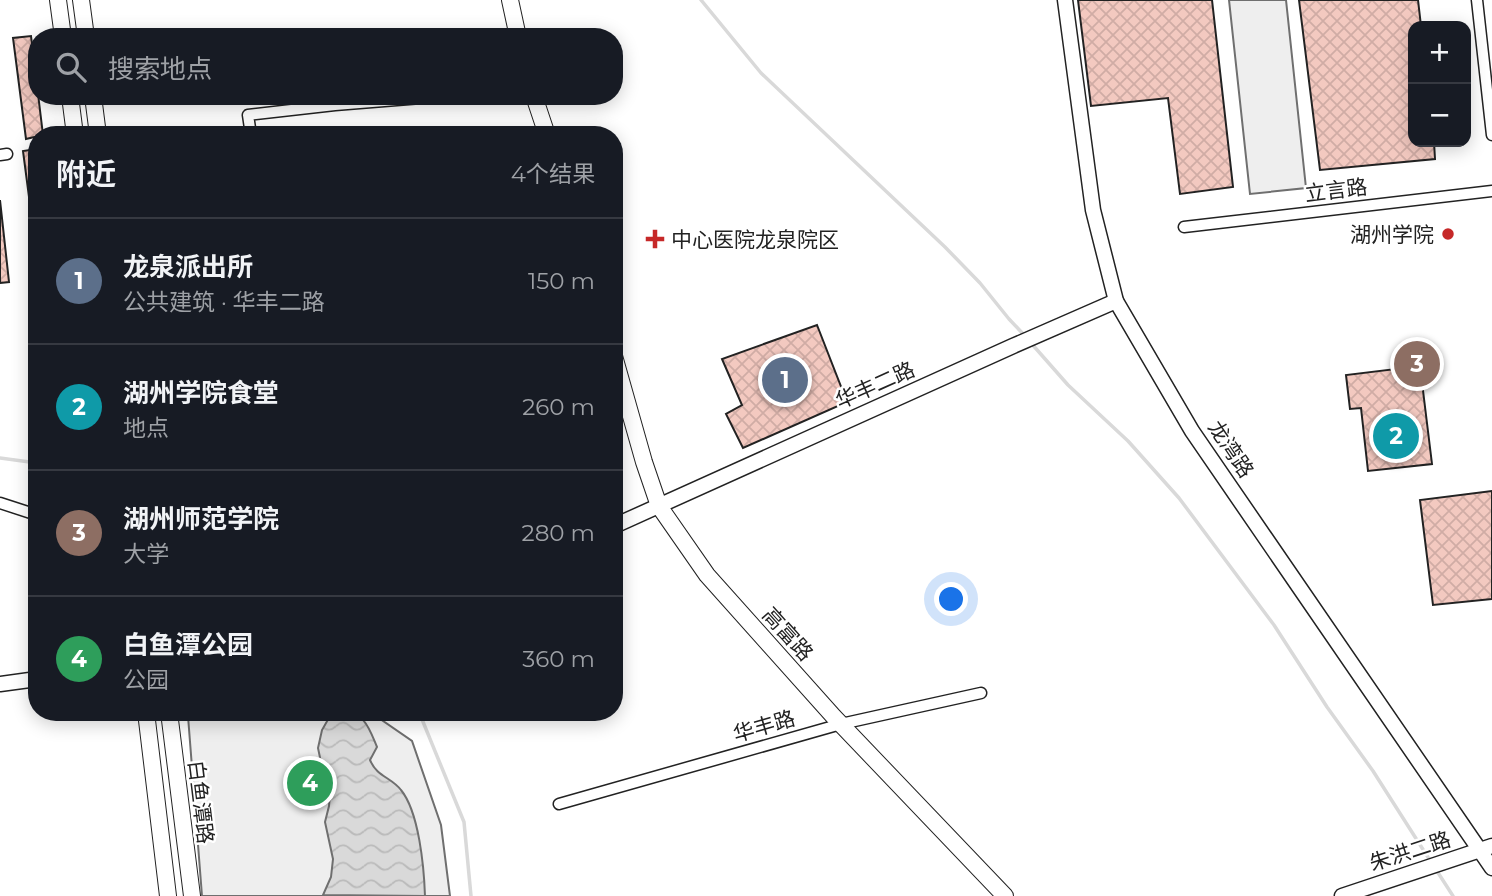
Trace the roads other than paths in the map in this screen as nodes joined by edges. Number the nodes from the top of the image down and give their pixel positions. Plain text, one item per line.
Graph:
1 (58, 0) edge
2 (81, 0) edge
3 (510, 0) edge
4 (1065, 0) edge
5 (1477, 0) edge
6 (62, 28) edge
7 (85, 28) edge
8 (516, 28) edge
9 (1487, 47) edge
10 (71, 105) edge
11 (94, 105) edge
12 (335, 105) edge
13 (537, 105) edge
14 (74, 126) edge
15 (97, 126) edge
16 (250, 126) edge
17 (544, 126) edge
18 (1492, 135) edge
19 (1492, 191) edge
20 (1184, 228) dead end
21 (1116, 301) junction
22 (623, 389) edge
23 (0, 503) edge
24 (659, 506) junction
25 (28, 512) edge
26 (623, 522) edge
27 (28, 680) edge
28 (0, 684) edge
29 (981, 692) dead end
30 (147, 721) edge
31 (170, 721) edge
32 (841, 724) junction
33 (559, 804) dead end
34 (1487, 848) edge
35 (1492, 868) edge
36 (169, 896) edge
37 (191, 896) edge
38 (1005, 896) edge
39 (1342, 896) edge

1 - 6 main road
2 - 7 main road
3 - 8 main road
4 - 21 street, 龙湾路
5 - 9 street
9 - 18 street
10 - 14 main road
11 - 15 main road
12 - 16 street
13 - 17 main road
19 - 20 street, 立言路
21 - 24 street, 华丰二路
21 - 34 street, 龙湾路
22 - 24 main road, 高富路
23 - 25 street
24 - 26 street, 华丰二路
24 - 32 main road, 高富路
27 - 28 street
29 - 32 street, 华丰路
30 - 36 main road, 白鱼潭路
31 - 37 main road, 白鱼潭路
32 - 33 street, 华丰路
32 - 38 main road, 高富路
34 - 35 street, 龙湾路
34 - 39 street, 朱洪二路

